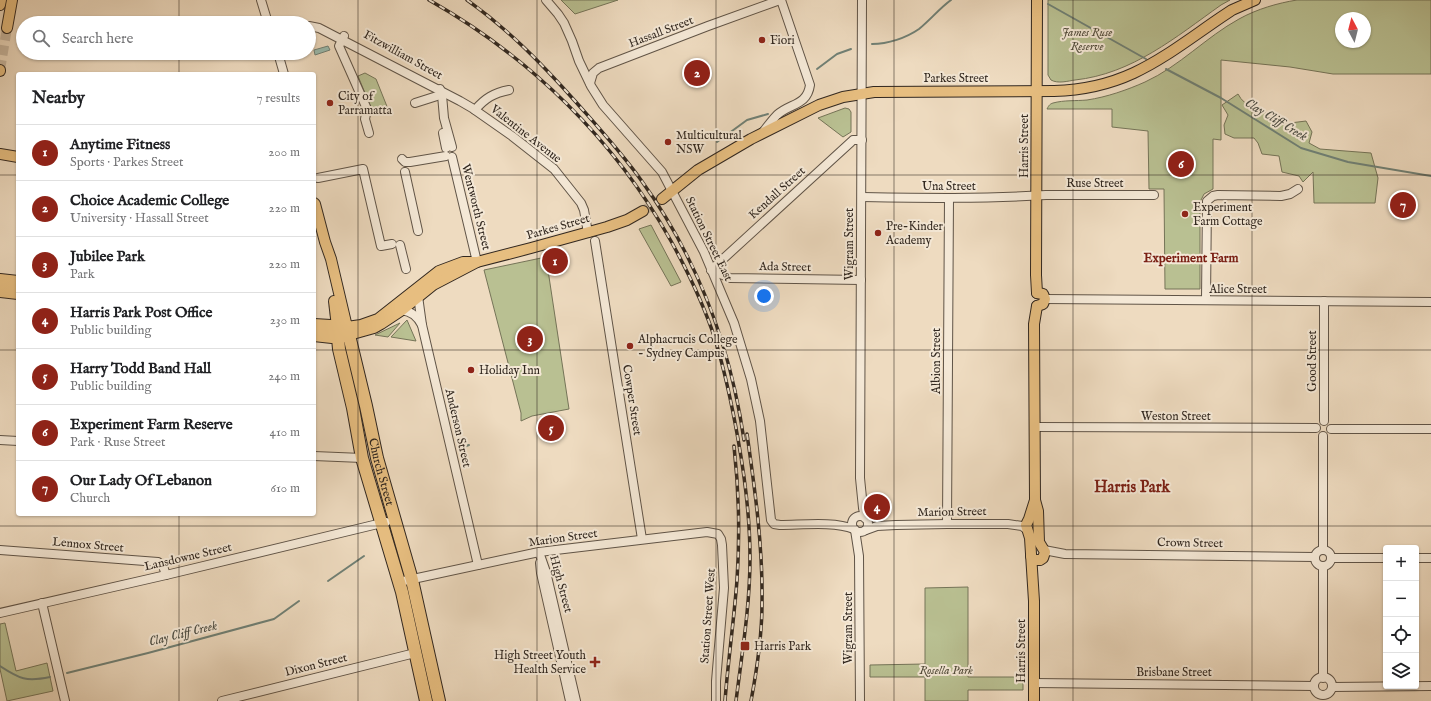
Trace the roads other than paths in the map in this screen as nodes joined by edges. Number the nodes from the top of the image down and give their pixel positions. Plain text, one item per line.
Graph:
1 (1, 0) edge
2 (12, 0) edge
3 (261, 0) edge
4 (546, 0) edge
5 (780, 0) edge
6 (862, 0) edge
7 (1037, 0) edge
8 (1255, 0) edge
9 (0, 5) edge
10 (266, 16) edge
11 (316, 23) edge
12 (316, 27) edge
13 (7, 28) tunnel mouth
14 (343, 38) junction
15 (280, 60) edge
16 (283, 72) edge
17 (590, 83) junction
18 (433, 88) joint
19 (509, 90) dead end
20 (1037, 91) junction
21 (862, 93) junction
22 (440, 97) junction
23 (415, 103) dead end
24 (367, 109) junction
25 (475, 110) junction
26 (372, 120) dead end
27 (369, 133) dead end
28 (762, 133) junction
29 (862, 140) junction
30 (0, 154) edge
31 (16, 156) edge
32 (405, 172) dead end
33 (318, 178) dead end
34 (1298, 189) dead end
35 (672, 191) junction
36 (1154, 195) dead end
37 (1037, 196) junction
38 (862, 198) junction
39 (949, 198) junction
40 (662, 199) tunnel mouth
41 (316, 209) edge
42 (643, 211) tunnel mouth
43 (418, 231) dead end
44 (588, 232) junction
45 (595, 241) dead end
46 (477, 262) junction
47 (406, 269) dead end
48 (711, 270) junction
49 (0, 280) edge
50 (861, 280) junction
51 (16, 282) edge
52 (0, 291) edge
53 (16, 293) edge
54 (418, 296) junction
55 (1040, 299) junction
56 (1206, 300) junction
57 (1324, 301) junction
58 (1431, 302) edge
59 (402, 310) junction
60 (316, 325) edge
61 (422, 325) junction
62 (343, 332) junction
63 (320, 336) edge
64 (1324, 421) junction
65 (1035, 427) junction
66 (1316, 428) junction
67 (1331, 429) junction
68 (1431, 429) edge
69 (1323, 436) junction
70 (0, 440) edge
71 (16, 441) edge
72 (316, 456) edge
73 (362, 458) junction
74 (860, 488) junction
75 (854, 519) junction
76 (866, 519) junction
77 (395, 520) junction
78 (382, 523) junction
79 (1030, 523) junction
80 (947, 524) junction
81 (827, 525) junction
82 (896, 525) junction
83 (854, 530) junction
84 (866, 530) junction
85 (718, 534) joint
86 (642, 540) junction
87 (0, 550) edge
88 (1323, 550) junction
89 (539, 552) junction
90 (859, 556) junction
91 (1039, 556) junction
92 (1315, 557) junction
93 (1331, 558) junction
94 (1383, 558) edge
95 (1419, 558) edge
96 (1431, 558) edge
97 (478, 565) junction
98 (1323, 566) junction
99 (166, 575) junction
100 (412, 580) junction
101 (399, 582) junction
102 (42, 603) junction
103 (0, 613) edge
104 (415, 653) junction
105 (1323, 678) junction
106 (1034, 683) junction
107 (1314, 686) junction
108 (1431, 686) edge
109 (1332, 687) junction
110 (1323, 698) edge
111 (65, 701) edge
112 (222, 701) edge
113 (426, 701) edge
114 (439, 701) edge
115 (570, 701) edge
116 (576, 701) edge
117 (716, 701) edge
118 (860, 701) edge
119 (1034, 701) edge

1 - 9 main road
2 - 13 main road
3 - 10 street
4 - 17 street, Station Street East
5 - 17 street, Hassall Street
5 - 28 street
6 - 21 street, Wigram Street
7 - 20 main road, Harris Street
8 - 20 main road, Parkes Street
11 - 14 street, Fitzwilliam Street
12 - 14 street, Fitzwilliam Street
14 - 18 street, Fitzwilliam Street
14 - 22 street, Fitzwilliam Street
14 - 24 street
15 - 16 street
17 - 35 street, Station Street East
18 - 22 street, Wentworth Street
19 - 25 street
20 - 21 main road, Parkes Street
20 - 37 main road, Harris Street
21 - 28 main road, Parkes Street
21 - 29 street, Wigram Street
22 - 23 street
22 - 25 street, Valentine Avenue
22 - 46 street, Wentworth Street
24 - 26 street
24 - 27 street
25 - 44 street, Valentine Avenue
28 - 35 main road, Parkes Street
29 - 38 street, Wigram Street
29 - 48 street, Kendall Street
30 - 31 main road
32 - 43 street
33 - 47 street
34 - 56 street
35 - 40 main road, Parkes Street
35 - 48 street, Station Street East
36 - 37 street, Ruse Street
37 - 39 street, Una Street
37 - 55 main road, Harris Street
38 - 39 street, Una Street
38 - 50 street, Wigram Street
39 - 80 street, Albion Street
41 - 62 main road, Church Street
42 - 44 main road, Parkes Street
44 - 46 main road, Parkes Street
45 - 86 street, Cowper Street
46 - 54 main road, Parkes Street
46 - 62 main road, Parkes Street
48 - 50 street, Ada Street
48 - 81 street, Station Street East
49 - 51 highway
50 - 74 street, Wigram Street
52 - 53 highway
54 - 59 main road, Parkes Street
54 - 61 street, Anderson Street
55 - 56 street, Alice Street
55 - 65 main road, Harris Street
56 - 57 street, Alice Street
57 - 58 street, Alice Street
57 - 64 street, Good Street
59 - 61 street
59 - 62 main road, Parkes Street
60 - 62 highway
61 - 97 street, Anderson Street
62 - 63 highway
62 - 73 highway, Church Street
62 - 77 highway, Church Street
64 - 66 street
64 - 67 street
65 - 66 street, Weston Street
65 - 79 main road, Harris Street
66 - 69 street
67 - 68 street
67 - 69 street
69 - 88 street
70 - 71 street
72 - 73 street
73 - 78 highway, Church Street
74 - 75 street, Wigram Street
74 - 76 street, Wigram Street
75 - 76 street
75 - 81 street
75 - 83 street
76 - 82 street, Marion Street
76 - 84 street
77 - 78 street, Lansdowne Street
77 - 100 highway, Church Street
78 - 99 street, Lansdowne Street
78 - 101 highway, Church Street
79 - 80 street, Marion Street
79 - 91 main road
80 - 82 street, Marion Street
81 - 83 street
82 - 84 street, Marion Street
83 - 84 street
83 - 90 street, Wigram Street
84 - 90 street, Wigram Street
85 - 86 street, Marion Street
85 - 117 street, Station Street West
86 - 89 street, Marion Street
87 - 99 street, Lennox Street
88 - 92 street
88 - 93 street
89 - 97 street, Marion Street
89 - 115 street, High Street
89 - 116 street, High Street
90 - 118 street, Wigram Street
91 - 92 street, Crown Street
91 - 106 main road, Harris Street
92 - 98 street
93 - 94 street
93 - 98 street
95 - 96 street
97 - 100 street, Marion Street
98 - 105 street
99 - 102 street, Lansdowne Street
100 - 101 street, Marion Street
100 - 114 highway, Church Street
101 - 104 highway, Church Street
102 - 103 street, Lansdowne Street
102 - 111 street
104 - 112 street, Dixon Street
104 - 113 highway, Church Street
105 - 107 street
105 - 109 street
106 - 107 street, Brisbane Street
106 - 119 main road, Harris Street
107 - 110 street
108 - 109 street
109 - 110 street

